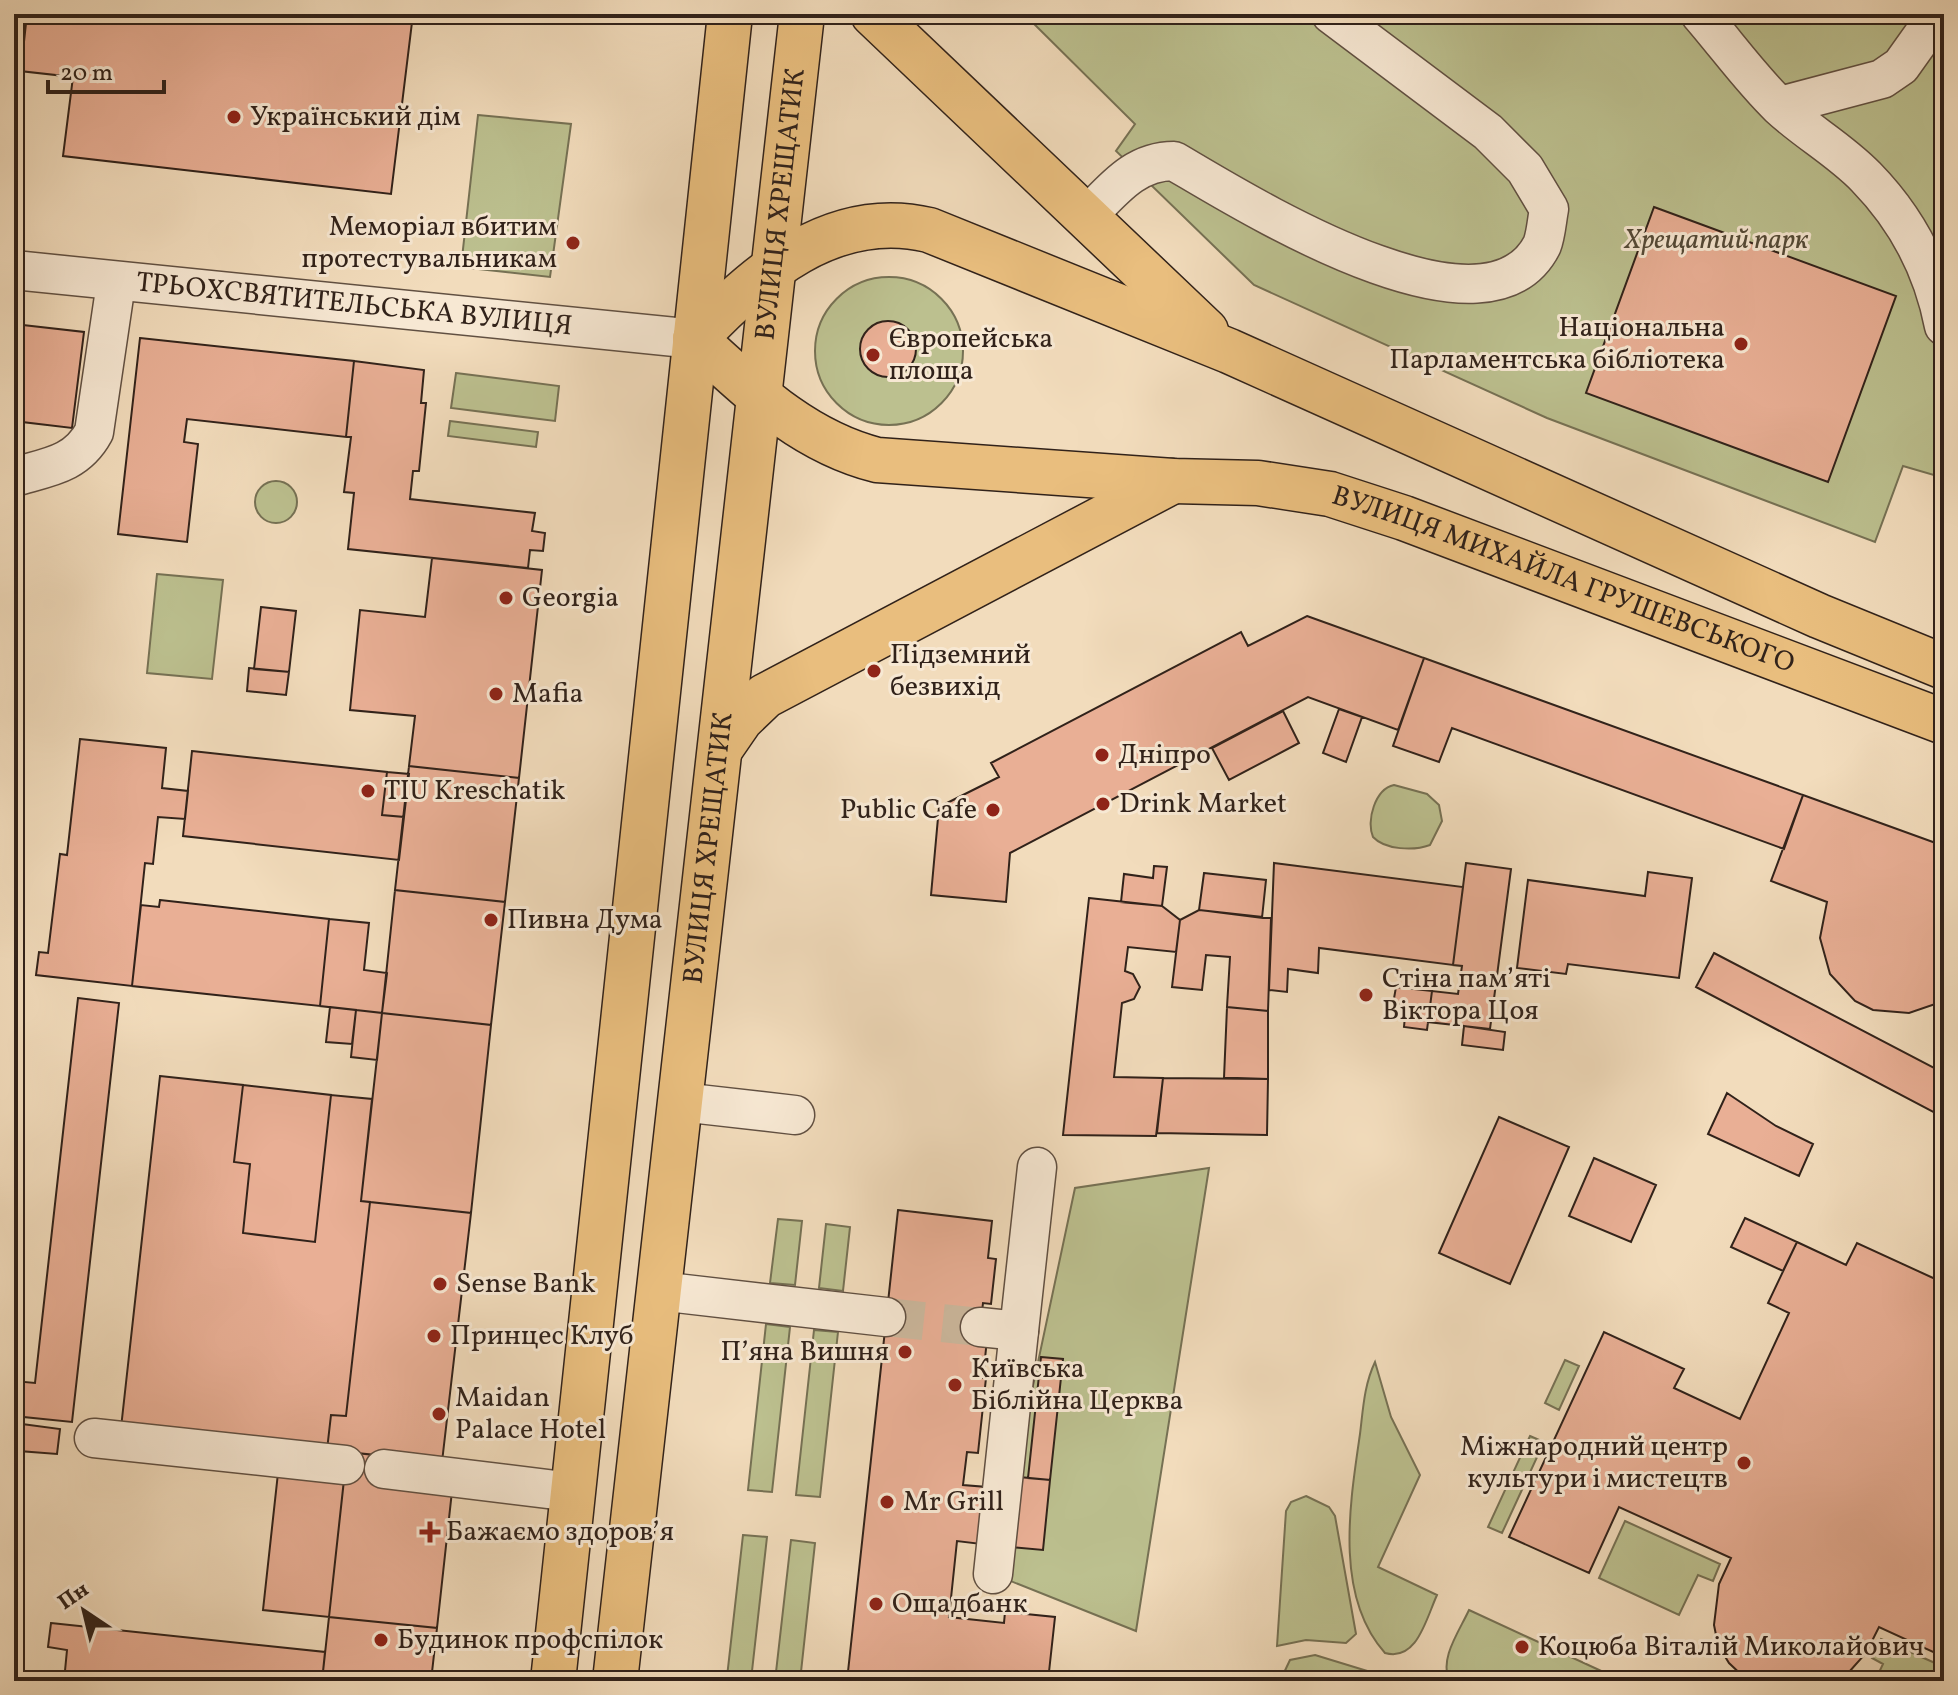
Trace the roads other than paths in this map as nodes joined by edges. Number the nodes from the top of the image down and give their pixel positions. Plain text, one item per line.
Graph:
1 (730, 14) edge
2 (802, 14) edge
3 (873, 14) edge
4 (1331, 14) edge
5 (1700, 14) edge
6 (1938, 14) edge
7 (1780, 106) junction
8 (1086, 217) junction
9 (777, 264) junction
10 (14, 270) edge
11 (116, 283) junction
12 (1944, 326) edge
13 (695, 339) junction
14 (1229, 351) junction
15 (761, 399) junction
16 (14, 477) edge
17 (1173, 481) junction
18 (1944, 667) edge
19 (1944, 722) edge
20 (721, 748) junction
21 (681, 1102) junction
22 (795, 1115) dead end
23 (1037, 1167) dead end
24 (659, 1291) junction
25 (886, 1317) tunnel mouth
26 (980, 1327) tunnel mouth
27 (1019, 1331) junction
28 (94, 1438) dead end
29 (345, 1465) dead end
30 (384, 1469) dead end
31 (572, 1492) junction
32 (993, 1574) dead end
33 (553, 1681) edge
34 (615, 1681) edge

1 - 13 main road
2 - 9 main road, ВУЛИЦЯ ХРЕЩАТИК
3 - 8 main road
4 - 8 street
5 - 7 street
6 - 7 street
7 - 12 street
8 - 14 main road
9 - 13 main road
9 - 14 main road
9 - 15 main road, ВУЛИЦЯ ХРЕЩАТИК
10 - 11 street, ТРЬОХСВЯТИТЕЛЬСЬКА ВУЛИЦЯ
11 - 13 street, ТРЬОХСВЯТИТЕЛЬСЬКА ВУЛИЦЯ
11 - 16 street
13 - 15 main road
13 - 31 main road
14 - 18 main road, ВУЛИЦЯ МИХАЙЛА ГРУШЕВСЬКОГО
15 - 17 main road
15 - 20 main road, ВУЛИЦЯ ХРЕЩАТИК
17 - 19 main road, ВУЛИЦЯ МИХАЙЛА ГРУШЕВСЬКОГО
17 - 20 main road
20 - 21 main road, ВУЛИЦЯ ХРЕЩАТИК
21 - 22 street
21 - 24 main road, ВУЛИЦЯ ХРЕЩАТИК
23 - 27 street
24 - 25 street
24 - 34 main road, ВУЛИЦЯ ХРЕЩАТИК
26 - 27 street
27 - 32 street
28 - 29 street
30 - 31 street
31 - 33 main road

